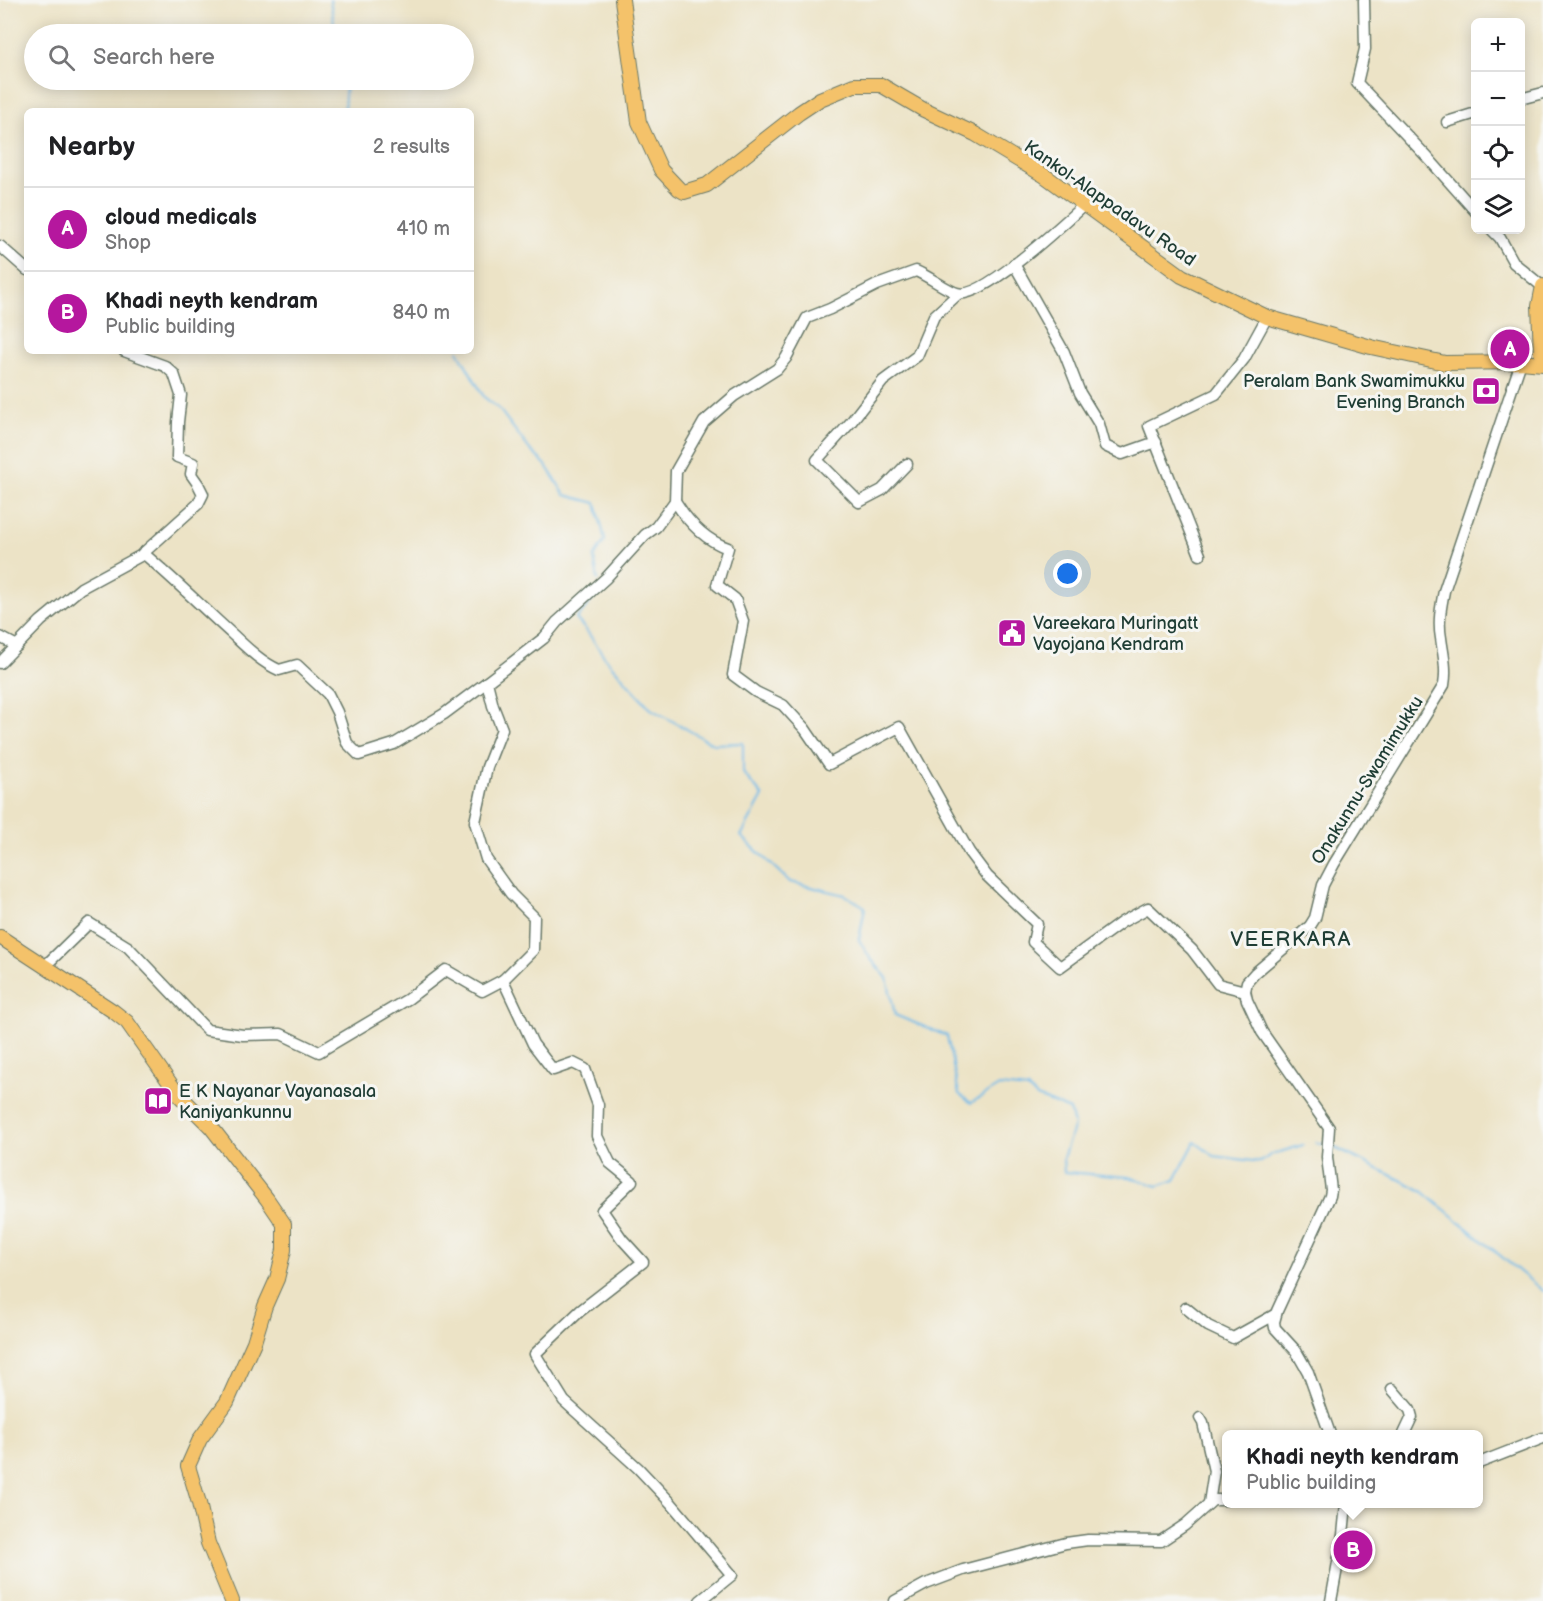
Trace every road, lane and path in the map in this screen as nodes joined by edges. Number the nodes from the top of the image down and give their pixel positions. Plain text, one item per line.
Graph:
1 (622, 0) edge
2 (1364, 0) edge
3 (1543, 93) edge
4 (1525, 98) edge
5 (1471, 115) edge
6 (1447, 122) dead end
7 (1086, 204) junction
8 (1471, 207) edge
9 (1496, 234) edge
10 (0, 246) edge
11 (1014, 264) junction
12 (24, 267) edge
13 (1543, 286) edge
14 (958, 294) junction
15 (1267, 317) junction
16 (132, 354) edge
17 (1543, 357) edge
18 (1521, 362) junction
19 (1543, 364) edge
20 (1156, 442) junction
21 (907, 464) dead end
22 (675, 501) junction
23 (143, 553) junction
24 (1200, 555) dead end
25 (0, 637) edge
26 (17, 645) junction
27 (0, 663) edge
28 (488, 682) junction
29 (0, 938) edge
30 (45, 966) junction
31 (503, 980) junction
32 (1245, 991) junction
33 (1186, 1308) dead end
34 (1276, 1314) junction
35 (1392, 1389) dead end
36 (1200, 1418) dead end
37 (1329, 1430) edge
38 (1406, 1430) edge
39 (1543, 1438) edge
40 (1483, 1460) edge
41 (1222, 1500) edge
42 (1209, 1503) junction
43 (1346, 1508) edge
44 (232, 1601) edge
45 (700, 1601) edge
46 (895, 1601) edge
47 (1331, 1601) edge

1 - 7 main road, Kankol-Alappadavu Road
2 - 8 street
3 - 4 street
5 - 6 street
7 - 11 street
7 - 15 main road, Kankol-Alappadavu Road
9 - 13 street
10 - 12 street
11 - 14 street
11 - 20 street
13 - 17 main road
14 - 21 street
14 - 22 street
15 - 18 main road, Kankol-Alappadavu Road
15 - 20 street
16 - 23 street
18 - 19 main road, Kankol-Alappadavu Road
18 - 32 street, Onakunnu-Swamimukku
20 - 24 street
22 - 28 street
22 - 32 street
23 - 26 street
23 - 28 street
25 - 26 street
26 - 27 street
28 - 31 street
29 - 30 main road
30 - 31 street
30 - 44 main road
31 - 45 street
32 - 34 street
33 - 34 street
34 - 37 street
35 - 38 street
36 - 42 street
39 - 40 street
41 - 42 street
42 - 46 street
43 - 47 street

